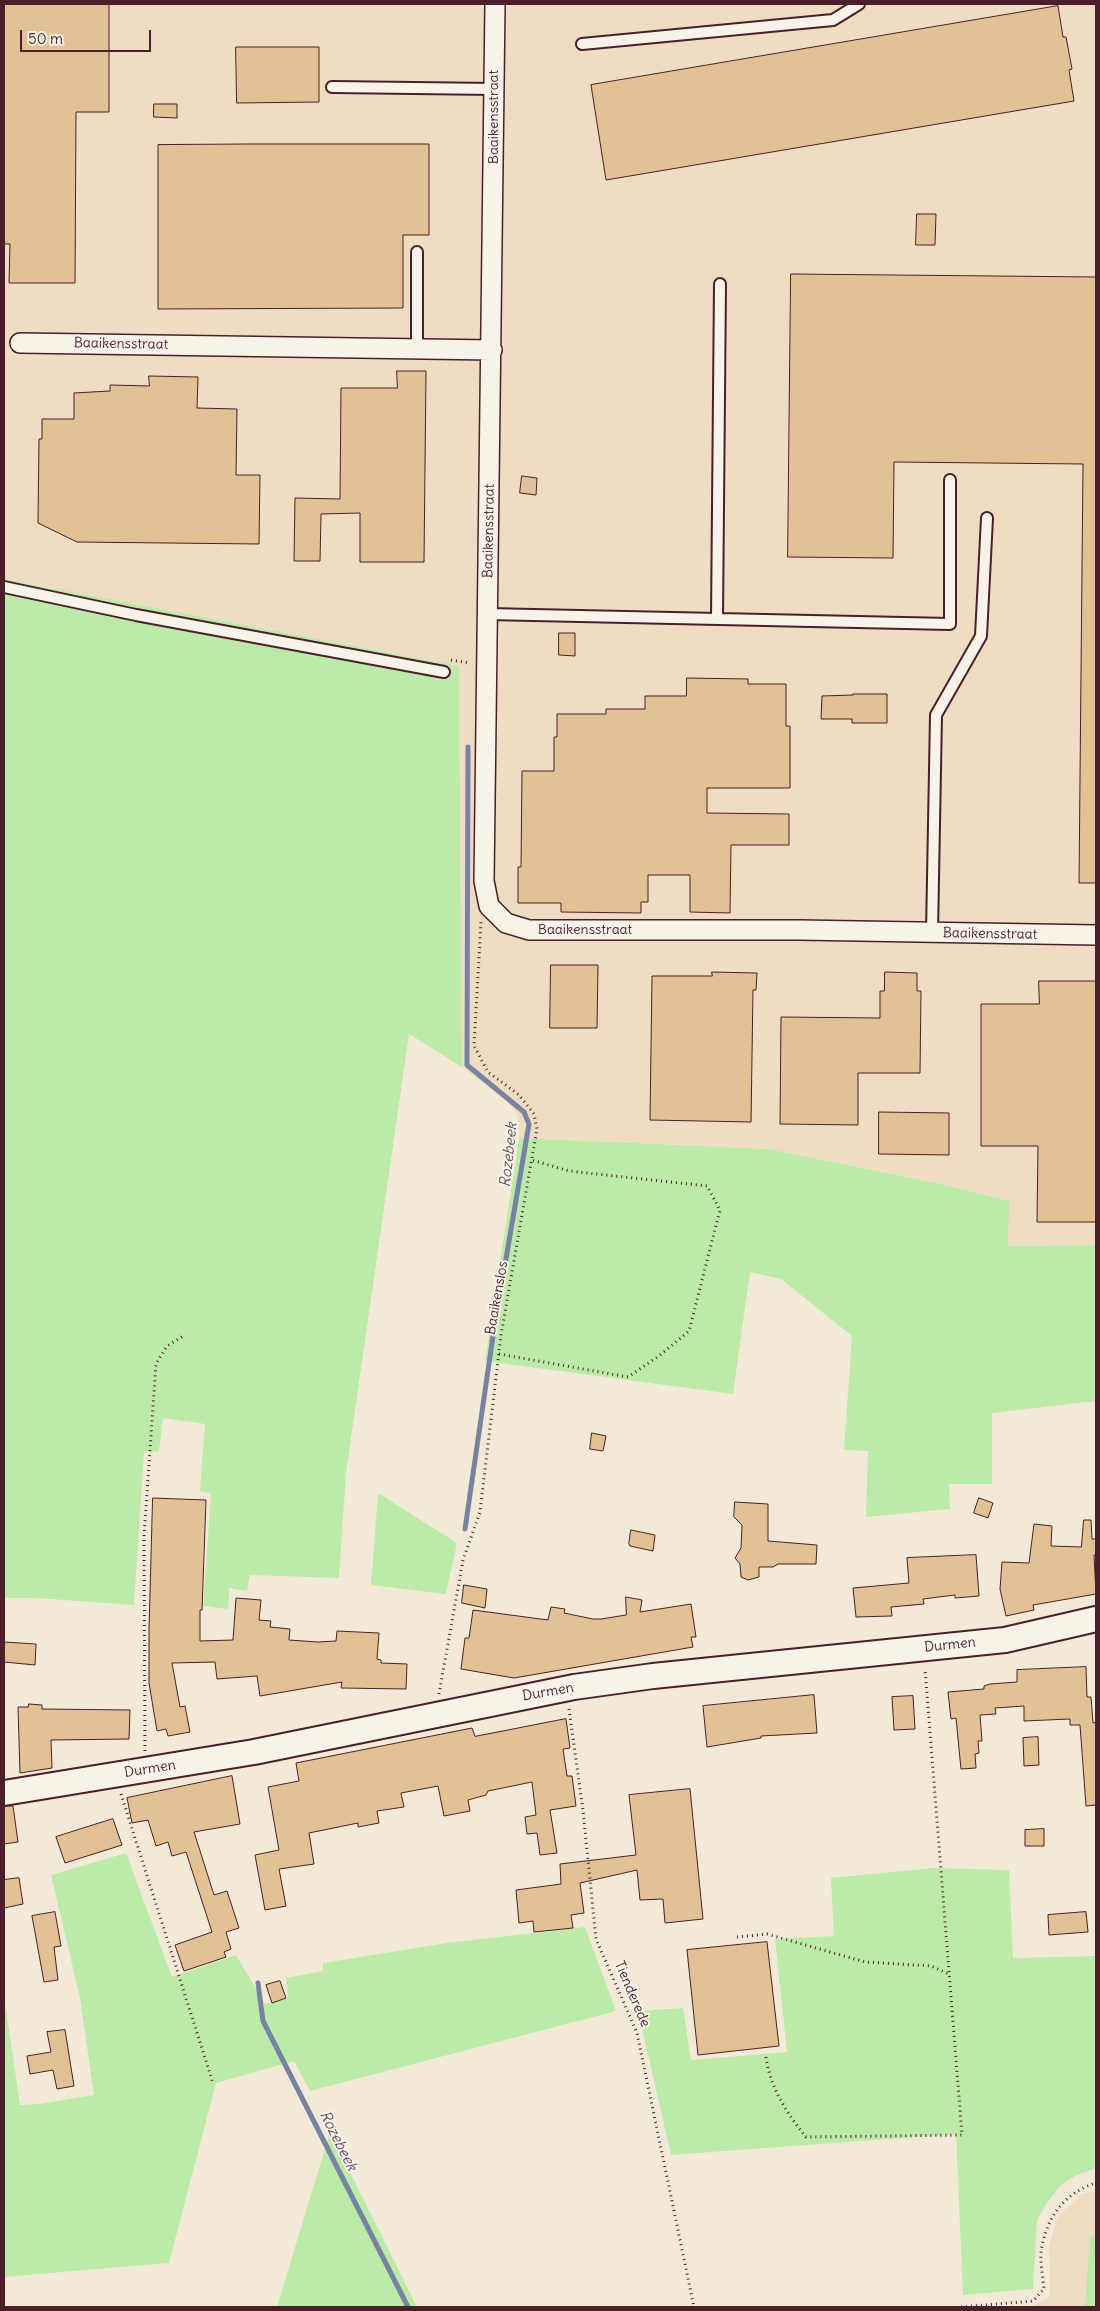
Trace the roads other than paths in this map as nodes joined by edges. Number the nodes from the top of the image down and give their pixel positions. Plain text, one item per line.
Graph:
1 (495, 4) edge
2 (859, 4) edge
3 (582, 44) dead end
4 (332, 87) dead end
5 (494, 89) junction
6 (417, 252) dead end
7 (720, 284) dead end
8 (20, 343) dead end
9 (417, 349) junction
10 (492, 350) junction
11 (950, 480) dead end
12 (987, 518) dead end
13 (4, 587) edge
14 (487, 614) junction
15 (717, 618) junction
16 (444, 672) dead end
17 (932, 933) junction
18 (1096, 935) edge
19 (1096, 1619) edge
20 (4, 1793) edge

1 - 5 street, Baaikensstraat
2 - 3 lane
4 - 5 lane
5 - 10 street, Baaikensstraat
6 - 9 lane
7 - 15 lane
8 - 9 street, Baaikensstraat
9 - 10 street, Baaikensstraat
10 - 14 street, Baaikensstraat
11 - 15 lane
12 - 17 lane
13 - 16 lane
14 - 15 lane
14 - 17 street, Baaikensstraat
17 - 18 street, Baaikensstraat
19 - 20 street, Durmen

